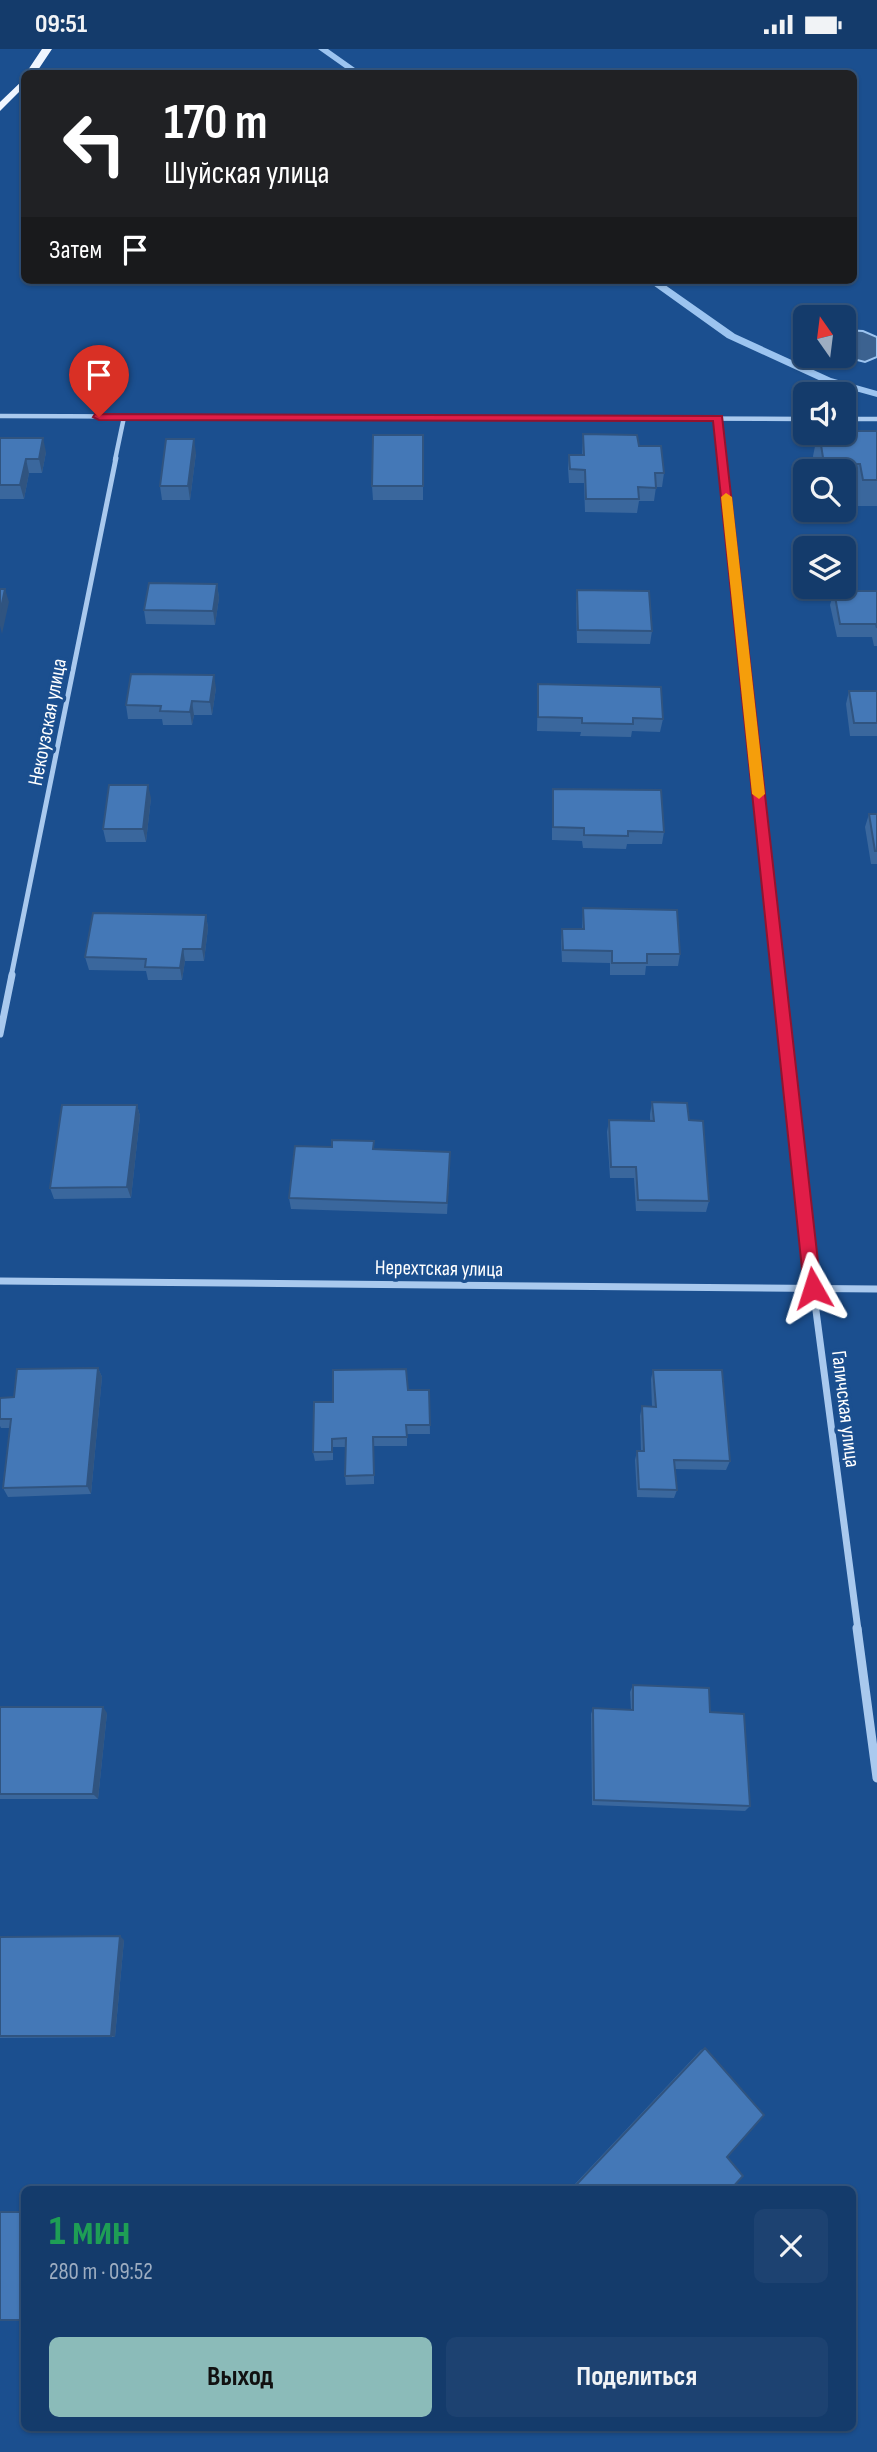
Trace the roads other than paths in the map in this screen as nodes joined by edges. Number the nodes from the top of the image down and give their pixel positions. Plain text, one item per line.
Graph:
1 (47, 49) edge
2 (33, 70) edge
3 (21, 85) edge
4 (0, 108) edge
5 (0, 417) edge
6 (124, 417) junction
7 (718, 418) junction
8 (793, 419) edge
9 (856, 419) edge
10 (877, 419) edge
11 (0, 1034) edge
12 (0, 1281) edge
13 (813, 1288) junction
14 (877, 1289) edge
15 (877, 1778) edge

1 - 2 main road
3 - 4 main road
5 - 6 street
6 - 7 street
6 - 11 street, Некоузская улица
7 - 8 street
7 - 13 street, Галичская улица
9 - 10 street
12 - 13 street, Нерехтская улица
13 - 14 street, Нерехтская улица
13 - 15 street, Галичская улица

